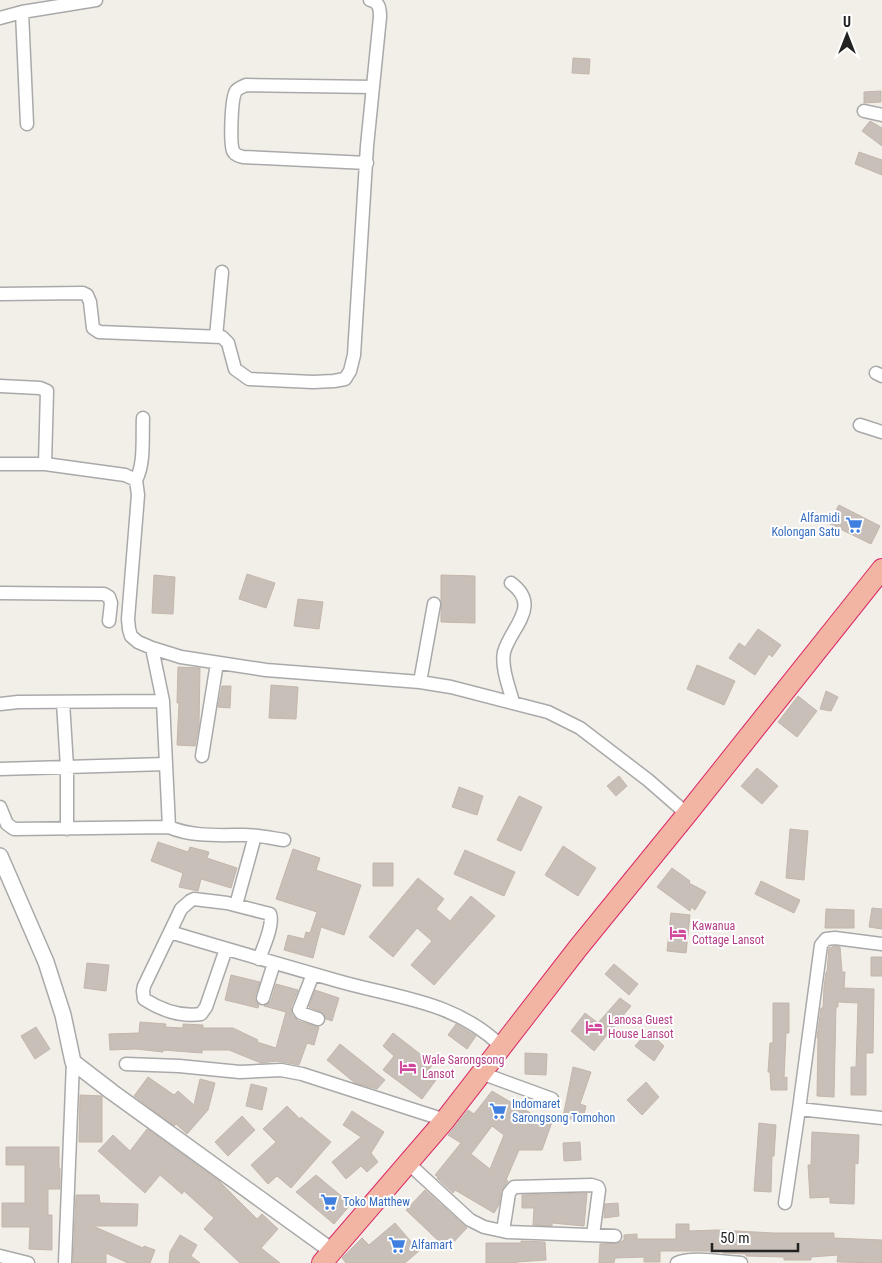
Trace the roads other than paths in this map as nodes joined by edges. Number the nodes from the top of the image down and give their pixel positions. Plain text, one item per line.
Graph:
1 (96, 0) edge
2 (370, 0) edge
3 (380, 4) edge
4 (22, 12) junction
5 (0, 18) edge
6 (373, 87) junction
7 (864, 111) dead end
8 (882, 114) edge
9 (27, 124) dead end
10 (366, 163) junction
11 (222, 272) dead end
12 (0, 294) edge
13 (216, 337) junction
14 (0, 386) edge
15 (143, 418) dead end
16 (860, 425) dead end
17 (882, 432) edge
18 (0, 464) edge
19 (45, 464) junction
20 (136, 480) junction
21 (882, 569) edge
22 (511, 583) dead end
23 (0, 593) edge
24 (434, 604) dead end
25 (109, 622) dead end
26 (152, 648) junction
27 (217, 663) junction
28 (420, 682) junction
29 (163, 701) junction
30 (63, 702) junction
31 (513, 702) junction
32 (0, 704) edge
33 (202, 756) dead end
34 (166, 764) junction
35 (67, 767) junction
36 (0, 769) edge
37 (0, 807) edge
38 (687, 814) junction
39 (169, 828) junction
40 (67, 829) junction
41 (255, 836) junction
42 (284, 840) dead end
43 (0, 856) edge
44 (236, 905) junction
45 (170, 932) junction
46 (882, 944) edge
47 (226, 949) junction
48 (259, 959) junction
49 (274, 963) junction
50 (313, 974) junction
51 (263, 998) dead end
52 (318, 1019) dead end
53 (501, 1046) junction
54 (74, 1062) junction
55 (126, 1064) dead end
56 (481, 1073) junction
57 (552, 1099) dead end
58 (800, 1109) junction
59 (882, 1118) edge
60 (445, 1120) junction
61 (408, 1163) junction
62 (785, 1203) dead end
63 (503, 1231) junction
64 (593, 1235) junction
65 (615, 1236) dead end
66 (0, 1256) edge
67 (327, 1257) edge
68 (28, 1263) edge
69 (65, 1263) edge
70 (677, 1263) edge
71 (735, 1263) edge
72 (741, 1263) edge

1 - 4 street
2 - 3 street
3 - 6 street
4 - 5 street
4 - 9 street
6 - 10 street
6 - 10 street
7 - 8 street
10 - 13 street
11 - 13 street
12 - 13 street
14 - 19 street
15 - 20 street
16 - 17 street
18 - 19 street
19 - 20 street
20 - 26 street
21 - 38 highway
22 - 31 street
23 - 25 street
24 - 28 street
26 - 27 street
26 - 29 street
27 - 28 street
27 - 33 street
28 - 31 street
29 - 30 street
29 - 34 street
30 - 32 street
30 - 35 street
31 - 38 street
34 - 35 street
34 - 39 street
35 - 36 street
35 - 40 street
37 - 40 street
38 - 53 highway
39 - 40 street
39 - 41 street
41 - 42 street
41 - 44 street
43 - 54 street
44 - 45 street
44 - 48 street
45 - 47 street
45 - 47 street
46 - 58 street
47 - 48 street
48 - 49 street
49 - 50 street
49 - 51 street
50 - 52 street
50 - 53 street
53 - 56 highway
54 - 67 street
54 - 69 street
55 - 60 street
56 - 57 street
56 - 60 highway
58 - 59 street
58 - 62 street
60 - 61 highway
61 - 63 street
61 - 67 highway
63 - 64 street
63 - 64 street
64 - 65 street
66 - 68 street
70 - 71 street
71 - 72 street

